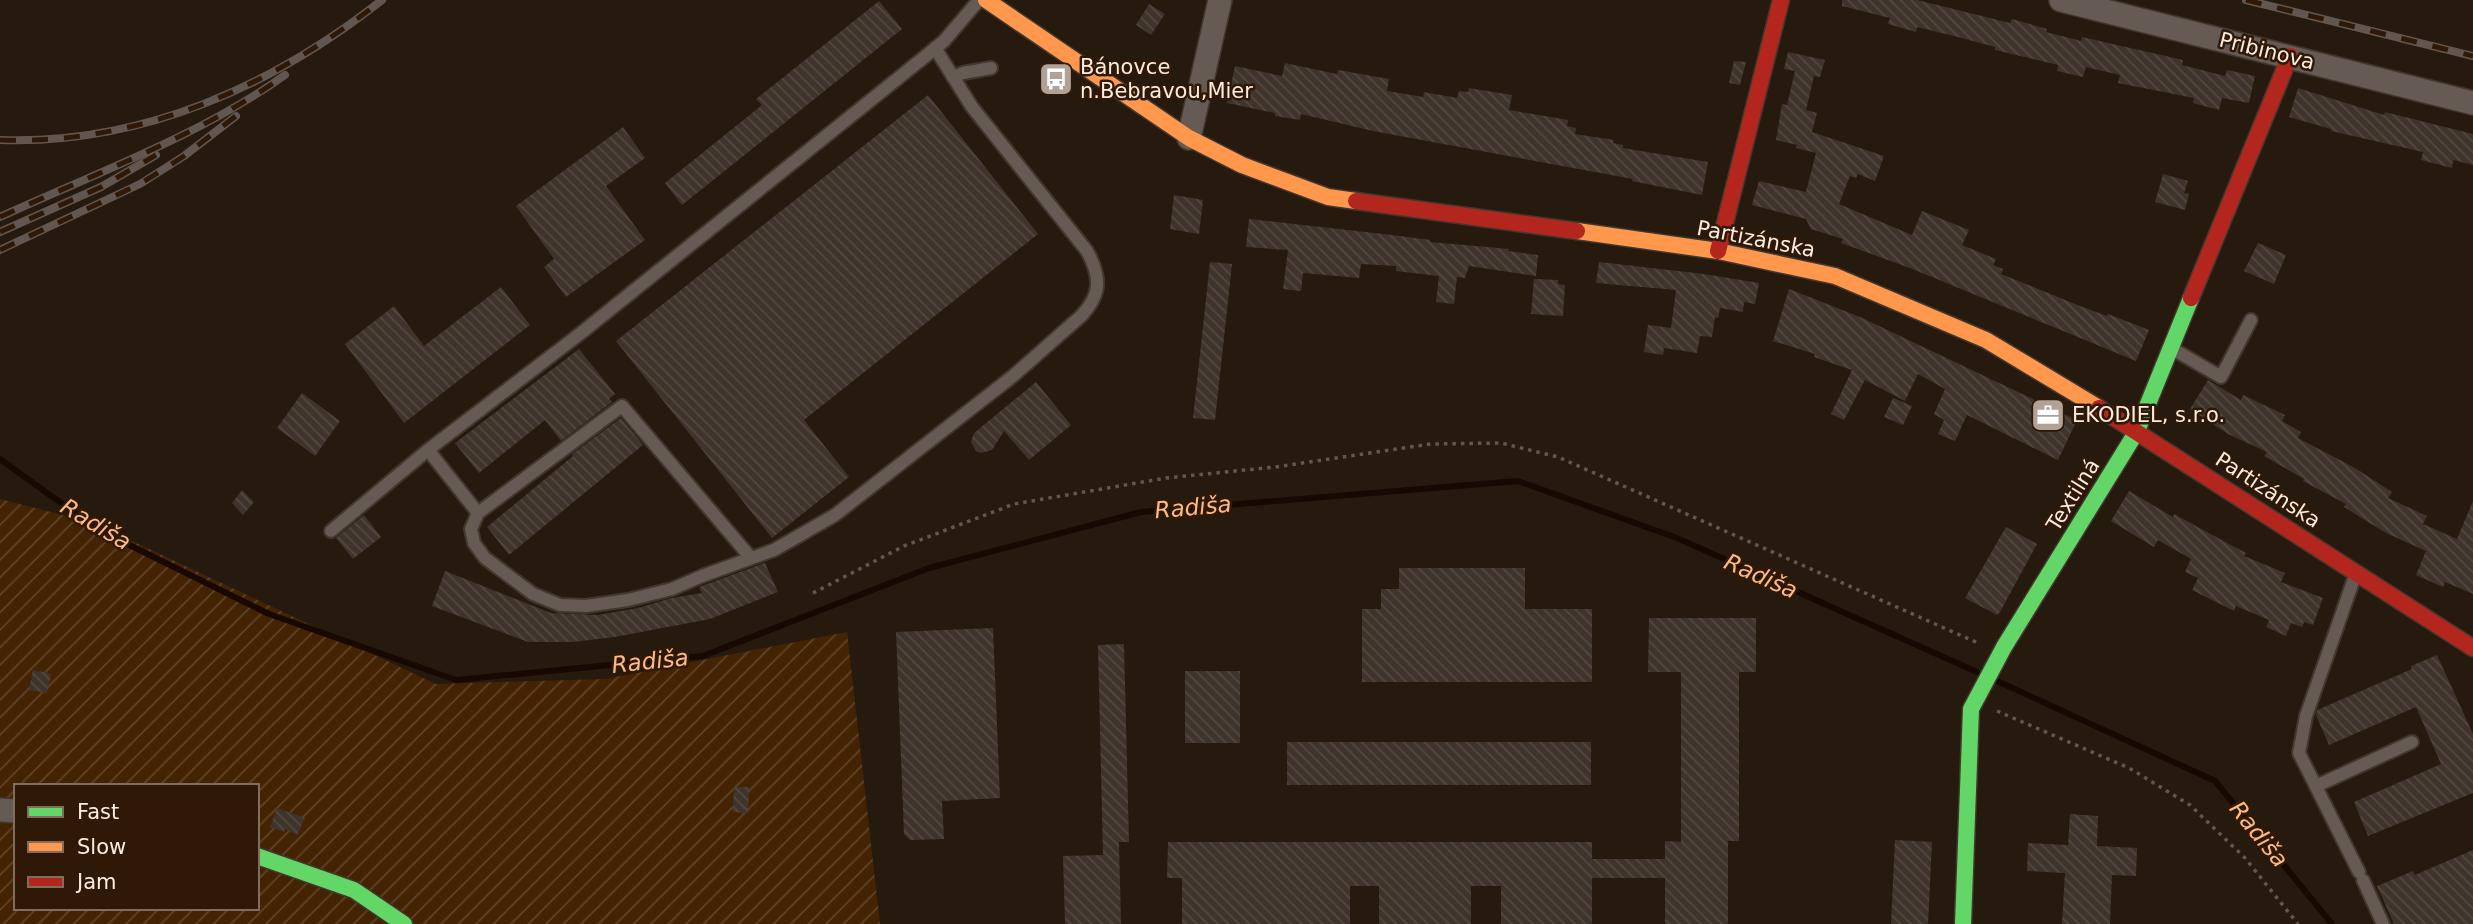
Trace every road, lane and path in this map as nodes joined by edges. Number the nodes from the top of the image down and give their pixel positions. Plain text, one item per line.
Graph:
1 (979, 0) edge
2 (986, 0) edge
3 (1220, 0) edge
4 (1781, 0) edge
5 (2061, 0) edge
6 (934, 48) junction
7 (2290, 57) junction
8 (990, 68) dead end
9 (953, 77) junction
10 (2473, 103) edge
11 (1189, 138) junction
12 (1718, 251) junction
13 (2251, 320) dead end
14 (2171, 348) junction
15 (2137, 431) junction
16 (428, 450) junction
17 (478, 513) junction
18 (331, 531) dead end
19 (751, 558) junction
20 (2356, 572) junction
21 (813, 593) dead end
22 (2004, 647) junction
23 (2473, 648) edge
24 (1973, 706) junction
25 (2412, 742) dead end
26 (2316, 786) junction
27 (259, 857) edge
28 (404, 924) edge
29 (1963, 924) edge
30 (2298, 924) edge
31 (2383, 924) edge

1 - 6 lane
2 - 11 street, Partizánska
3 - 11 street
4 - 12 street
5 - 7 street, Pribinova
6 - 9 lane
6 - 16 lane
7 - 10 street, Pribinova
7 - 14 street, Textilná
8 - 9 lane
9 - 19 lane
11 - 12 street, Partizánska
12 - 15 street, Partizánska
13 - 14 lane
14 - 15 street, Textilná
15 - 20 street, Partizánska
15 - 22 street, Textilná
16 - 17 lane
16 - 18 lane
17 - 19 lane
17 - 19 lane
20 - 23 street, Partizánska
20 - 26 lane
21 - 22 path
22 - 24 street, Textilná
24 - 29 street, Textilná
24 - 30 path
25 - 26 lane
26 - 31 lane
27 - 28 street

